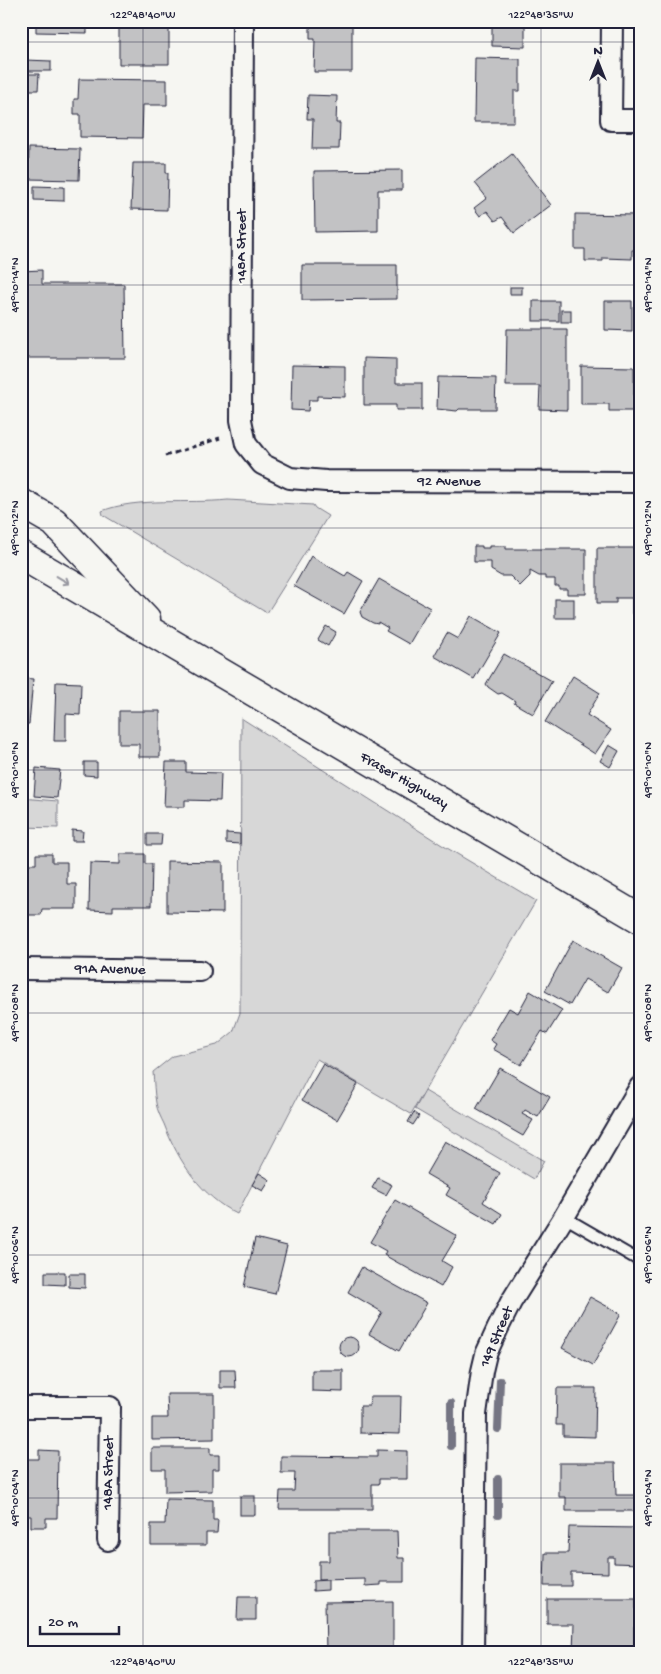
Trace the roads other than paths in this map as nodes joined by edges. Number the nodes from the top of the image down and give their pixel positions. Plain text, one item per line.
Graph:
1 (243, 21) edge
2 (612, 21) edge
3 (640, 120) edge
4 (262, 464) joint
5 (640, 482) edge
6 (21, 503) edge
7 (21, 555) edge
8 (169, 643) junction
9 (640, 919) edge
10 (21, 969) edge
11 (200, 971) dead end
12 (640, 1087) edge
13 (564, 1217) junction
14 (640, 1261) edge
15 (21, 1407) edge
16 (108, 1540) dead end
17 (473, 1653) edge

1 - 4 street, 148A Street
2 - 3 street
4 - 5 street, 92 Avenue
6 - 8 main road, Fraser Highway
7 -> 8 main road, Fraser Highway
8 - 9 main road, Fraser Highway
10 - 11 street, 91A Avenue
12 - 13 street, 149 Street
13 - 14 lane
13 - 17 street, 149 Street
15 - 16 street, 148A Street

